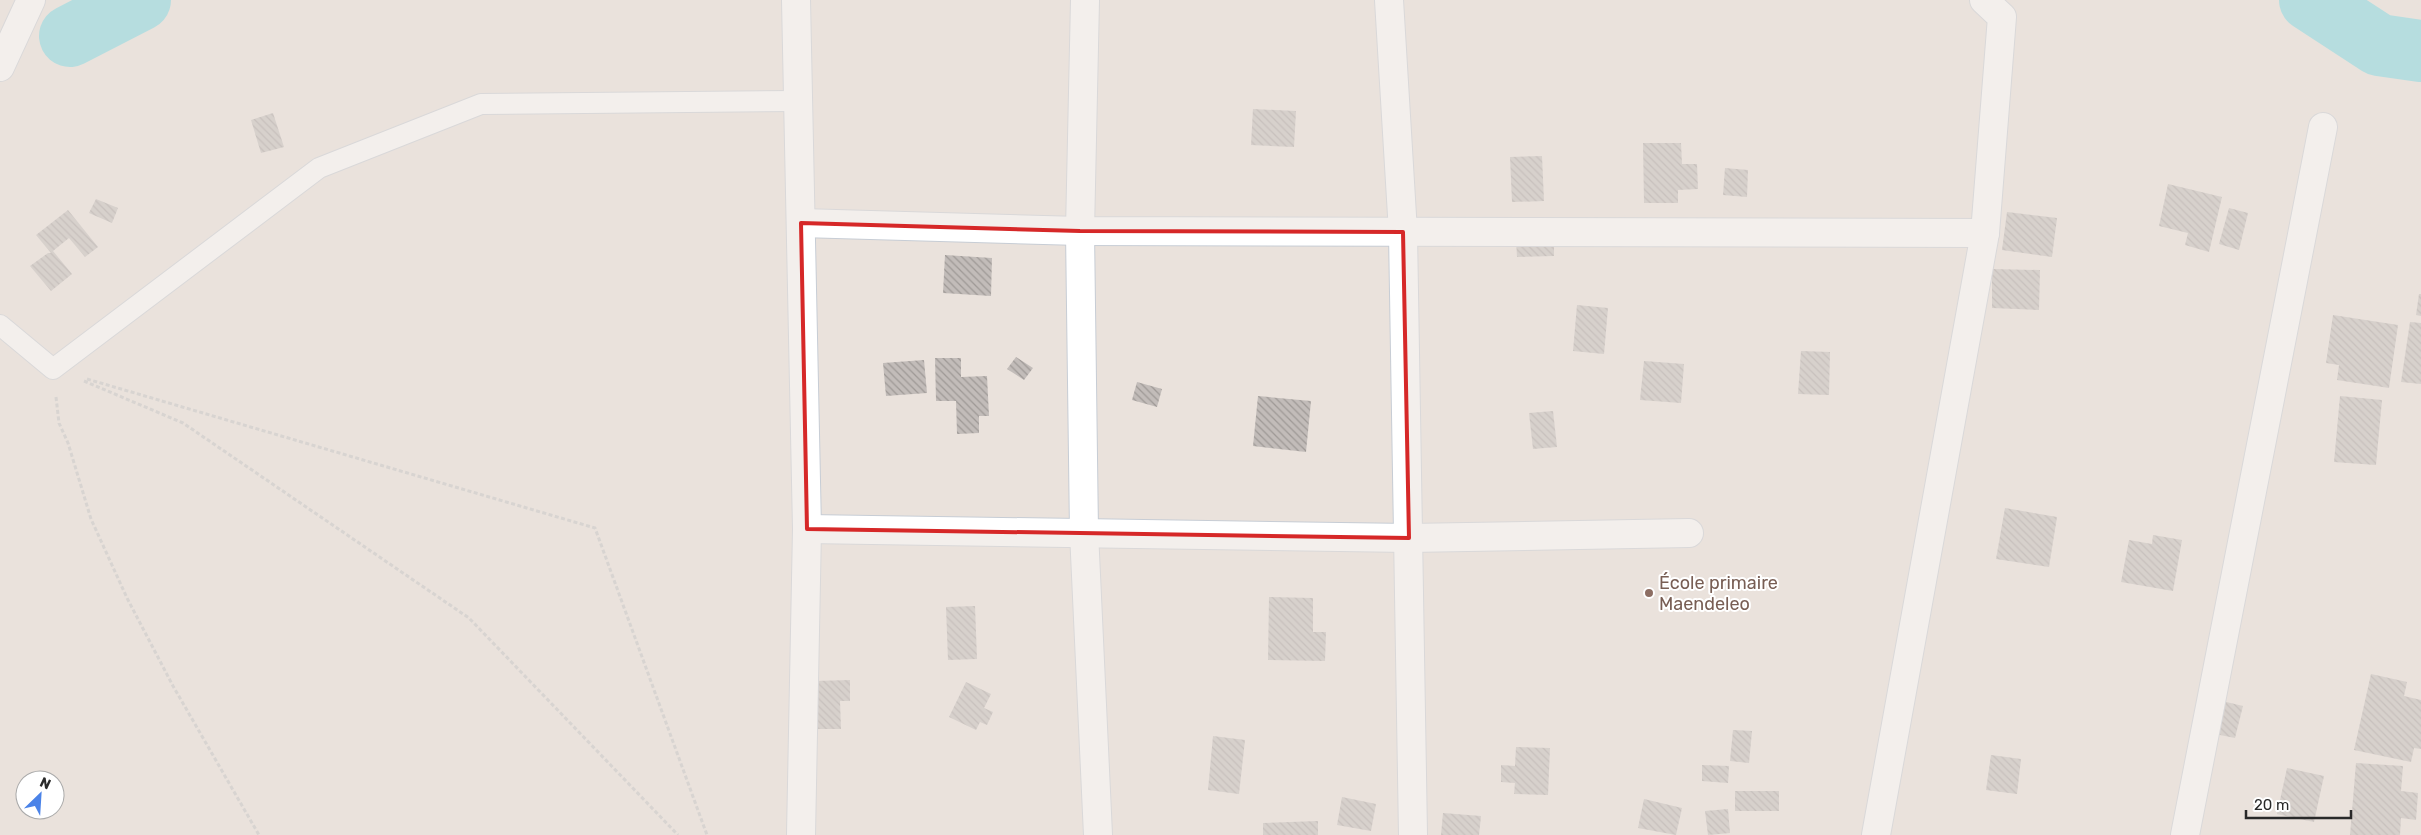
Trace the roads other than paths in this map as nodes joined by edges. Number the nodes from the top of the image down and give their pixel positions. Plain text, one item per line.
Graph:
1 (31, 0) edge
2 (796, 0) edge
3 (1085, 0) edge
4 (1389, 0) edge
5 (1984, 0) edge
6 (2, 57) edge
7 (797, 101) junction
8 (2324, 127) dead end
9 (801, 223) junction
10 (1080, 232) junction
11 (1403, 232) junction
12 (1985, 233) junction
13 (0, 325) edge
14 (807, 529) junction
15 (1084, 532) junction
16 (1689, 533) dead end
17 (1409, 538) junction
18 (801, 835) edge
19 (1098, 835) edge
20 (1413, 835) edge
21 (1876, 835) edge
22 (2185, 835) edge

1 - 6 street
2 - 7 street
3 - 10 street
4 - 11 street
5 - 12 street
7 - 9 street
7 - 13 lane
8 - 22 street
9 - 10 street
9 - 14 street
10 - 11 street
10 - 15 street
11 - 12 street
11 - 17 street
12 - 21 street
14 - 15 street
14 - 18 street
15 - 17 street
15 - 19 street
16 - 17 street
17 - 20 street

